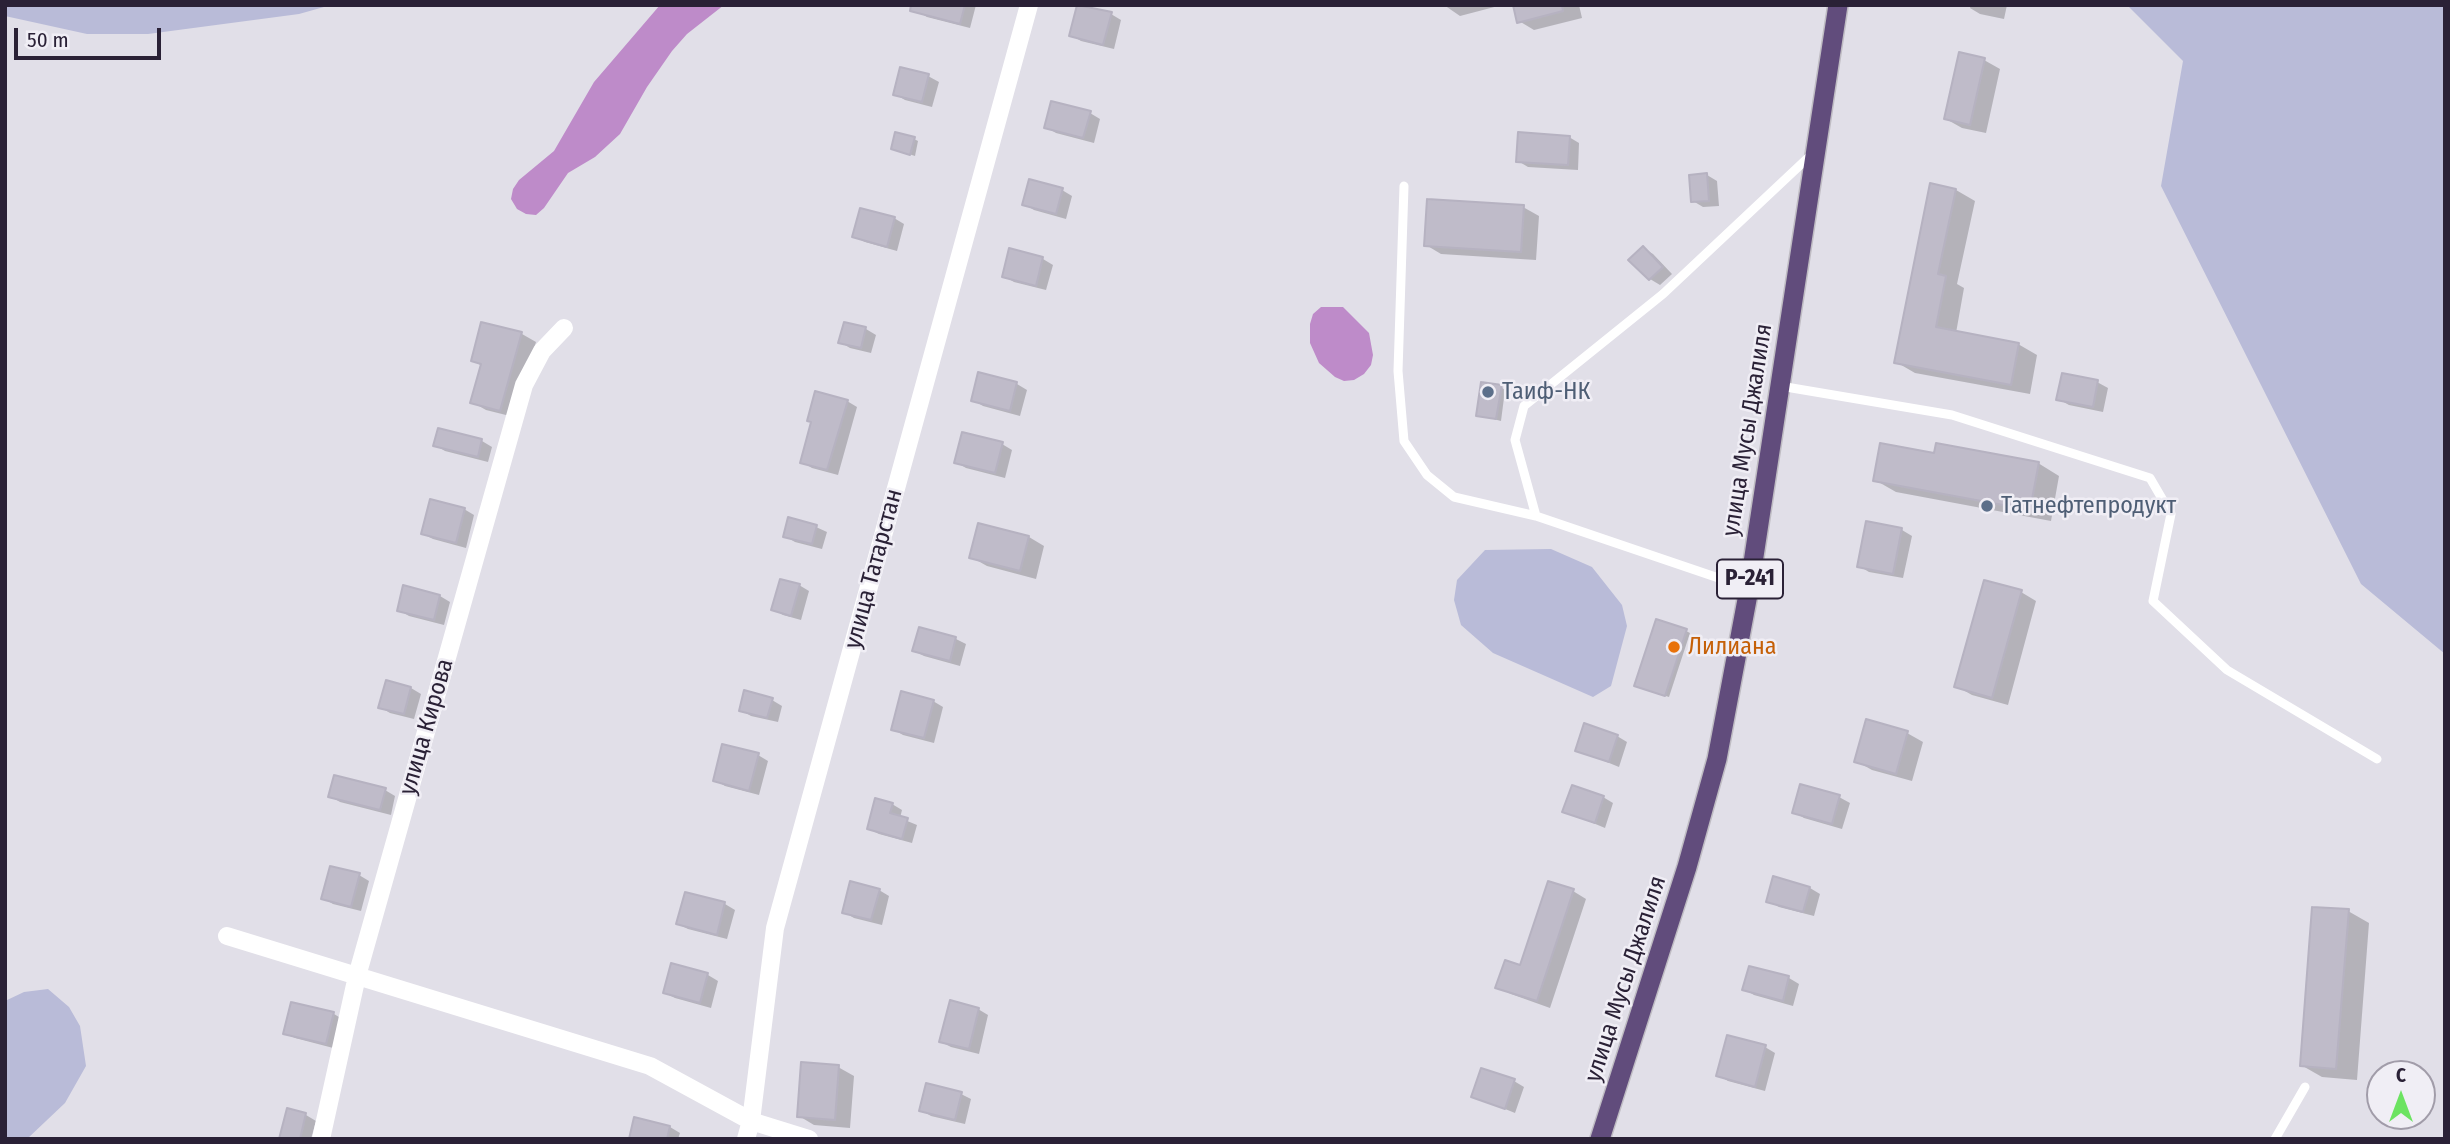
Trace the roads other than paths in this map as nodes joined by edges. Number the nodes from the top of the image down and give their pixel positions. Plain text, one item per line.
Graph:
1 (1029, 5) edge
2 (1838, 5) edge
3 (1816, 150) junction
4 (1404, 186) dead end
5 (564, 328) dead end
6 (1780, 386) junction
7 (1536, 516) junction
8 (1749, 589) junction
9 (2377, 758) dead end
10 (228, 936) dead end
11 (357, 976) junction
12 (2305, 1087) dead end
13 (751, 1121) junction
14 (321, 1139) edge
15 (746, 1139) edge
16 (809, 1139) edge
17 (1600, 1139) edge
18 (2275, 1139) edge

1 - 13 street, улица Татарстан
2 - 3 highway, улица Мусы Джалиля / Р-241
3 - 6 highway, улица Мусы Джалиля / Р-241
3 - 7 lane
4 - 7 lane
5 - 11 street, улица Кирова
6 - 8 highway, улица Мусы Джалиля / Р-241
6 - 9 lane
7 - 8 lane
8 - 17 highway, улица Мусы Джалиля / Р-241
10 - 11 street
11 - 13 street
11 - 14 street, улица Кирова
12 - 18 lane
13 - 15 street, улица Татарстан
13 - 16 street

